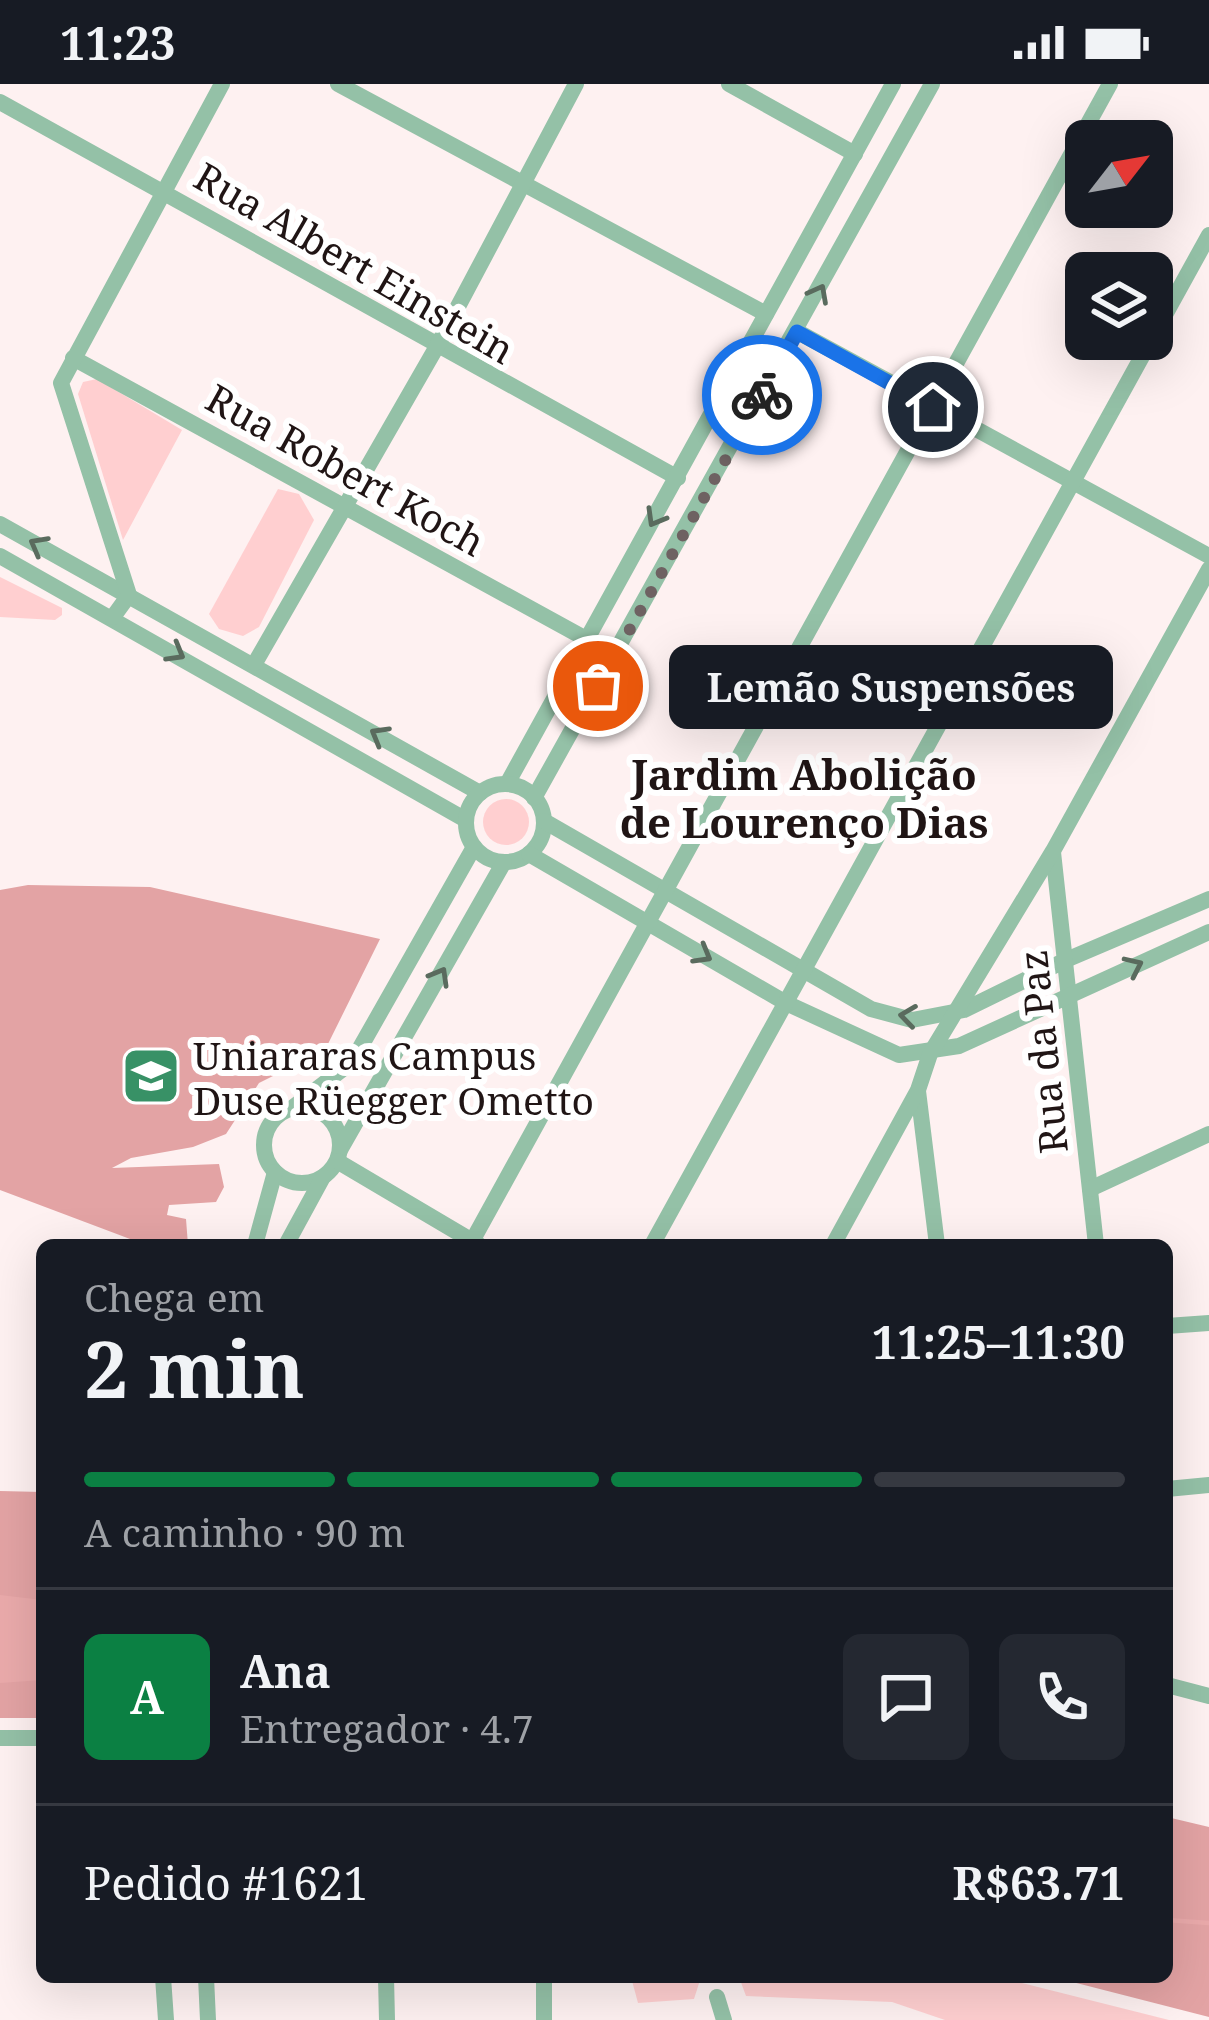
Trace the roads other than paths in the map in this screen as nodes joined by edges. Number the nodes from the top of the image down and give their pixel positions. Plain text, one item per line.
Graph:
1 (221, 84) edge
2 (338, 84) edge
3 (576, 84) edge
4 (729, 84) edge
5 (893, 84) edge
6 (932, 84) edge
7 (1110, 84) edge
8 (0, 102) edge
9 (855, 154) junction
10 (522, 183) junction
11 (165, 191) junction
12 (1209, 236) edge
13 (766, 314) junction
14 (797, 332) junction
15 (436, 348) junction
16 (73, 358) junction
17 (933, 407) junction
18 (678, 478) junction
19 (1076, 484) junction
20 (345, 506) junction
21 (0, 524) edge
22 (0, 556) edge
23 (1209, 556) edge
24 (1209, 568) edge
25 (129, 595) junction
26 (113, 617) junction
27 (588, 640) junction
28 (254, 663) junction
29 (507, 784) junction
30 (480, 793) junction
31 (534, 798) junction
32 (466, 820) junction
33 (544, 820) junction
34 (474, 847) junction
35 (1053, 851) junction
36 (529, 854) junction
37 (504, 862) junction
38 (667, 893) junction
39 (1209, 899) edge
40 (649, 924) junction
41 (1209, 932) edge
42 (1066, 959) junction
43 (805, 970) junction
44 (1068, 996) junction
45 (786, 1003) junction
46 (956, 1013) junction
47 (930, 1054) junction
48 (918, 1090) junction
49 (292, 1108) junction
50 (1209, 1134) edge
51 (334, 1162) junction
52 (275, 1172) junction
53 (1090, 1189) junction
54 (258, 1239) edge
55 (289, 1239) edge
56 (465, 1239) edge
57 (477, 1239) edge
58 (655, 1239) edge
59 (836, 1239) edge
60 (936, 1239) edge
61 (1095, 1239) edge
62 (1209, 1323) edge
63 (1173, 1326) edge
64 (1209, 1485) edge
65 (1173, 1488) edge
66 (1173, 1687) edge
67 (1209, 1696) edge
68 (0, 1738) edge
69 (36, 1738) edge
70 (163, 1983) edge
71 (206, 1983) edge
72 (386, 1983) edge
73 (544, 1983) edge
74 (717, 1997) dead end
75 (166, 2020) edge
76 (208, 2020) edge
77 (387, 2020) edge
78 (544, 2020) edge
79 (724, 2020) edge

1 - 11 street
2 - 10 street
3 - 10 street
4 - 9 street
5 - 9 street
14 -> 6 street
7 - 17 street
8 - 11 street, Rua Albert Einstein
9 - 13 street
10 - 13 street
10 - 15 street
11 - 15 street, Rua Albert Einstein
11 - 16 street
12 - 19 street
13 - 18 street
14 - 17 street
14 - 31 street
15 - 18 street, Rua Albert Einstein
15 - 20 street
16 - 20 street, Rua Robert Koch
16 - 25 street
17 - 19 street
17 - 38 street
18 -> 27 street
19 - 23 street
19 - 43 street
20 - 27 street, Rua Robert Koch
20 - 28 street
25 -> 21 street
22 - 26 street
24 - 35 street
25 - 26 street
25 - 28 street
26 -> 32 street
27 - 29 street
30 -> 28 street
29 - 30 street
29 - 31 street
30 - 32 street
31 - 33 street
32 - 34 street
33 - 36 street
33 - 38 street
34 - 37 street
34 - 49 street
35 - 42 street, Rua da Paz
35 - 46 street
36 - 37 street
36 - 40 street
51 -> 37 street
38 - 40 street
38 - 43 street
39 - 42 street
40 -> 45 street
40 - 57 street
44 -> 41 street
42 - 44 street, Rua da Paz
42 - 46 street
43 - 45 street
46 -> 43 street
44 - 47 street
44 - 53 street, Rua da Paz
45 - 47 street
45 - 58 street
46 - 47 street
47 - 48 street
48 - 59 street
48 - 60 street
49 - 51 street
49 - 52 street
50 - 53 street
51 - 52 street
51 - 55 street
51 - 56 street
52 - 54 street
53 - 61 street, Rua da Paz
62 - 63 street
64 - 65 street
66 - 67 street
68 - 69 street
70 - 75 street
71 - 76 street
72 - 77 street
73 - 78 street
74 - 79 street

